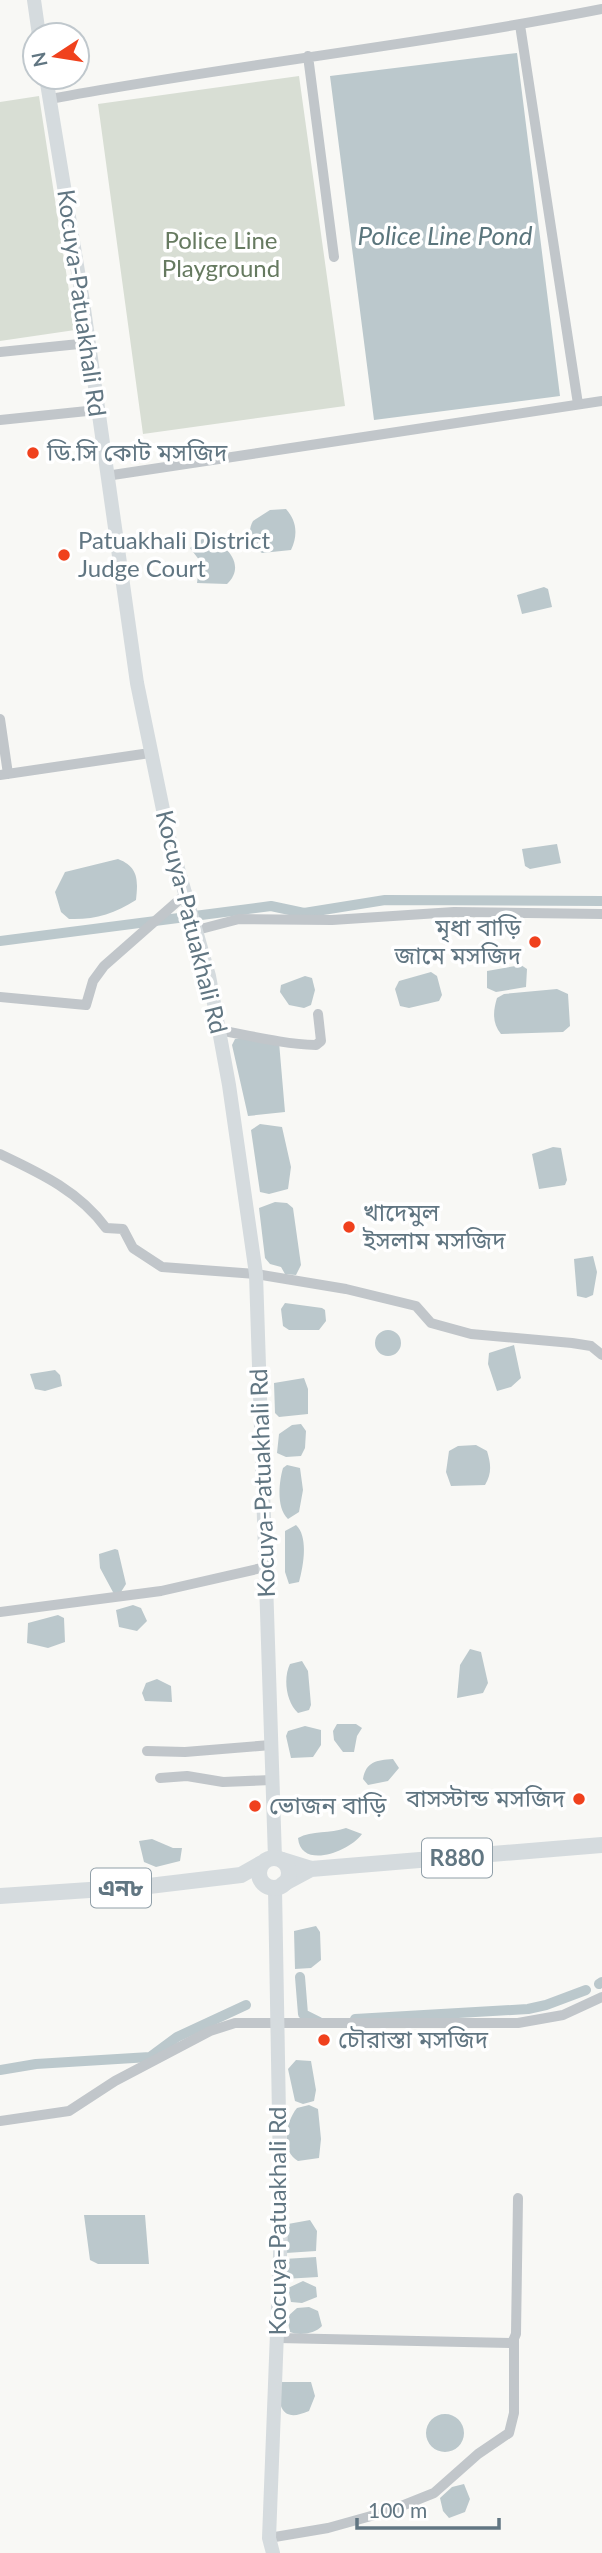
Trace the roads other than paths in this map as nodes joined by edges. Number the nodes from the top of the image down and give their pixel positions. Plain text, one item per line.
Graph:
1 (34, 0) edge
2 (602, 9) edge
3 (38, 21) edge
4 (520, 25) junction
5 (308, 56) junction
6 (49, 91) edge
7 (50, 99) junction
8 (334, 257) dead end
9 (89, 343) junction
10 (0, 352) edge
11 (602, 401) edge
12 (578, 404) junction
13 (97, 410) junction
14 (0, 420) edge
15 (106, 476) junction
16 (0, 719) edge
17 (149, 753) junction
18 (4, 774) edge
19 (188, 898) junction
20 (602, 914) edge
21 (197, 930) junction
22 (0, 997) edge
23 (318, 1014) dead end
24 (219, 1030) junction
25 (0, 1154) edge
26 (256, 1274) junction
27 (602, 1355) edge
28 (266, 1567) junction
29 (0, 1612) edge
30 (271, 1745) junction
31 (147, 1751) dead end
32 (160, 1778) dead end
33 (271, 1780) junction
34 (602, 1845) edge
35 (273, 1861) junction
36 (312, 1869) junction
37 (241, 1875) junction
38 (274, 1885) junction
39 (0, 1896) edge
40 (602, 1997) edge
41 (277, 2025) junction
42 (0, 2121) edge
43 (518, 2198) dead end
44 (278, 2338) junction
45 (514, 2340) junction
46 (269, 2538) junction
47 (273, 2553) edge

1 - 3 main road
2 - 4 street
4 - 5 street
4 - 12 street
5 - 7 street
5 - 8 street
6 - 7 main road, Kocuya-Patuakhali Rd
7 - 9 main road, Kocuya-Patuakhali Rd
9 - 10 street
9 - 13 main road, Kocuya-Patuakhali Rd
11 - 12 street
12 - 15 street
13 - 14 street
13 - 15 main road, Kocuya-Patuakhali Rd
15 - 17 main road, Kocuya-Patuakhali Rd
16 - 18 street
17 - 18 street
17 - 19 main road, Kocuya-Patuakhali Rd
19 - 21 main road, Kocuya-Patuakhali Rd
19 - 22 street
20 - 21 street
21 - 24 main road, Kocuya-Patuakhali Rd
23 - 24 street
24 - 26 main road, Kocuya-Patuakhali Rd
25 - 26 street
26 - 27 street
26 - 28 main road, Kocuya-Patuakhali Rd
28 - 29 street
28 - 30 main road, Kocuya-Patuakhali Rd
30 - 31 street
30 - 33 main road, Kocuya-Patuakhali Rd
32 - 33 street
33 - 35 main road, Kocuya-Patuakhali Rd
34 - 36 main road, R880
35 - 36 main road
35 - 37 main road, এন৮
35 - 38 main road
35 - 38 main road
36 - 38 main road
37 - 38 main road, এন৮
37 - 39 main road, এন৮
38 - 41 main road, Kocuya-Patuakhali Rd
40 - 41 street
41 - 42 street
41 - 44 main road, Kocuya-Patuakhali Rd
43 - 45 street
44 - 45 street
44 - 46 main road, Kocuya-Patuakhali Rd
45 - 46 street
46 - 47 main road, Kocuya-Patuakhali Rd

